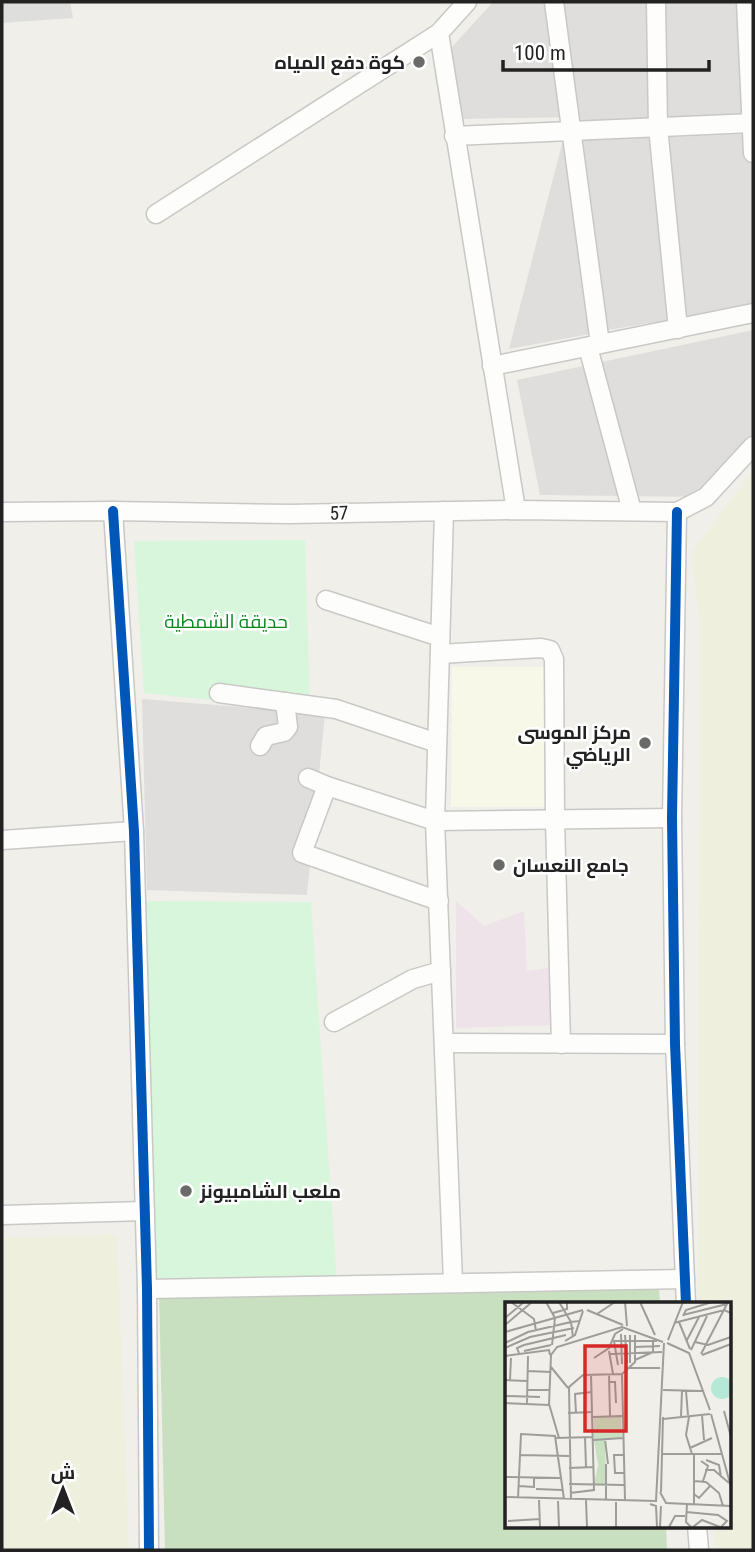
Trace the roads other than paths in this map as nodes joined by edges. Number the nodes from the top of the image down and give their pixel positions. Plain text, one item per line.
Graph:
1 (467, 2) edge
2 (554, 2) edge
3 (656, 2) edge
4 (746, 2) edge
5 (439, 33) junction
6 (752, 123) edge
7 (658, 127) junction
8 (571, 131) junction
9 (454, 136) junction
10 (753, 153) edge
11 (156, 214) dead end
12 (753, 313) edge
13 (678, 329) junction
14 (594, 346) junction
15 (492, 366) junction
16 (753, 446) edge
17 (113, 510) junction
18 (516, 510) junction
19 (2, 512) edge
20 (444, 512) junction
21 (632, 512) junction
22 (677, 512) junction
23 (326, 600) dead end
24 (440, 645) junction
25 (219, 693) dead end
26 (285, 702) junction
27 (438, 743) junction
28 (260, 746) dead end
29 (308, 778) dead end
30 (327, 786) junction
31 (672, 818) junction
32 (555, 820) junction
33 (435, 821) junction
34 (134, 831) junction
35 (2, 840) edge
36 (439, 901) junction
37 (441, 971) junction
38 (334, 1022) dead end
39 (444, 1043) junction
40 (561, 1044) junction
41 (675, 1044) junction
42 (145, 1211) junction
43 (2, 1215) edge
44 (685, 1279) junction
45 (453, 1282) junction
46 (147, 1290) junction
47 (686, 1302) edge
48 (697, 1528) edge
49 (149, 1550) edge
50 (699, 1550) edge

1 - 5 street
2 - 8 street
3 - 7 street
4 - 6 street
5 - 9 street
5 - 11 street
6 - 7 street
6 - 10 street
7 - 8 street
7 - 13 street
8 - 9 street
8 - 14 street
9 - 15 street
12 - 13 street
13 - 14 street
14 - 15 street
14 - 21 street
15 - 18 street
16 - 22 street
17 - 19 street, 57
17 - 20 street, 57
17 - 34 street
18 - 20 street, 57
18 - 21 street, 57
20 - 24 street
21 - 22 street, 57
22 - 31 street
23 - 24 street
24 - 27 street
24 - 32 street
25 - 26 street
26 - 27 street
26 - 28 street
27 - 33 street
29 - 30 street
30 - 33 street
30 - 36 street
31 - 32 street
31 - 41 street
32 - 33 street
32 - 40 street
33 - 36 street
34 - 35 street
34 - 42 street
36 - 37 street
37 - 38 street
37 - 39 street
39 - 40 street
39 - 45 street
40 - 41 street
41 - 44 street
42 - 43 street
42 - 46 street
44 - 45 street
44 - 47 street
45 - 46 street
46 - 49 street
48 - 50 street

